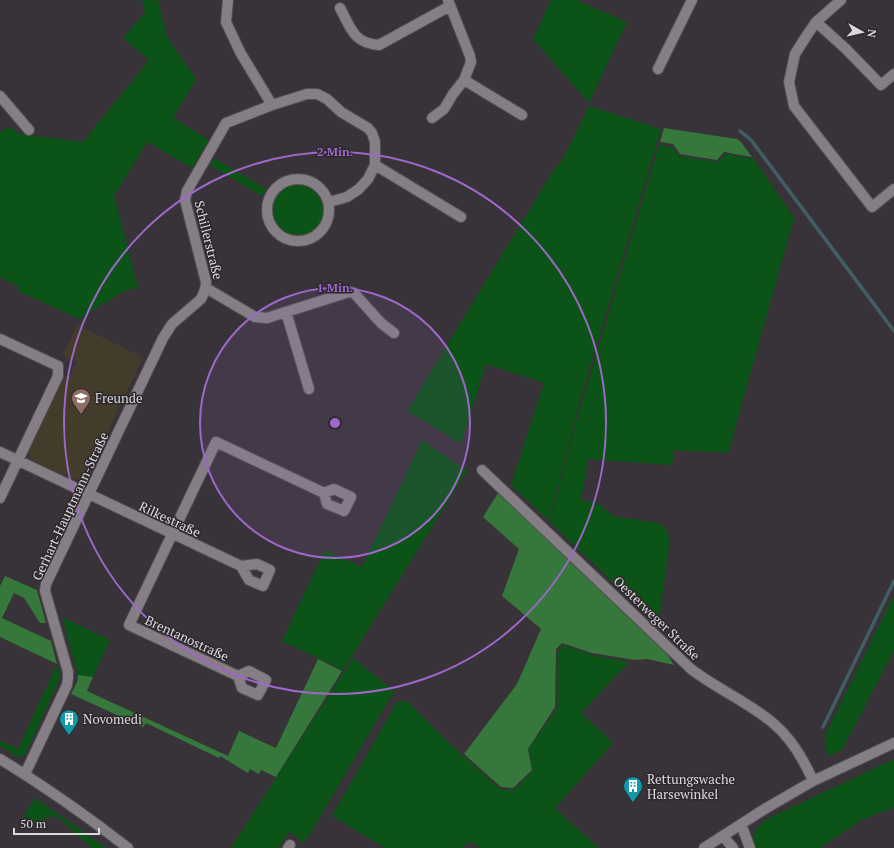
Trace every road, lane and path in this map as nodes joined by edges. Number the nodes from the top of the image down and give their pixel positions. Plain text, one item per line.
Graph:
1 (228, 0) edge
2 (692, 0) edge
3 (841, 0) edge
4 (449, 3) edge
5 (340, 8) dead end
6 (816, 22) junction
7 (658, 70) dead end
8 (894, 74) edge
9 (464, 80) junction
10 (0, 96) edge
11 (272, 105) junction
12 (522, 115) dead end
13 (432, 118) dead end
14 (29, 130) dead end
15 (375, 165) junction
16 (894, 190) edge
17 (329, 202) junction
18 (461, 217) dead end
19 (206, 288) junction
20 (286, 312) junction
21 (394, 333) dead end
22 (0, 339) edge
23 (310, 389) dead end
24 (0, 452) edge
25 (18, 460) junction
26 (482, 470) dead end
27 (324, 493) dead end
28 (88, 494) junction
29 (0, 498) edge
30 (172, 534) junction
31 (241, 566) dead end
32 (238, 676) dead end
33 (894, 743) edge
34 (0, 759) edge
35 (25, 774) junction
36 (814, 781) junction
37 (742, 824) junction
38 (723, 836) junction
39 (128, 848) edge
40 (704, 848) edge
41 (733, 848) edge
42 (750, 848) edge

1 - 11 street
2 - 7 street
3 - 6 street
4 - 5 street
4 - 9 street
6 - 8 street
6 - 16 street
9 - 12 street
9 - 13 street
10 - 14 street
11 - 15 street, Schillerstraße
11 - 19 street, Schillerstraße
15 - 17 street, Schillerstraße
15 - 18 street
17 - 17 street
19 - 20 street, Schillerstraße
19 - 28 street, Gerhart-Hauptmann-Straße
20 - 21 street, Schillerstraße
20 - 23 street
22 - 25 street
24 - 25 street, Rilkestraße
25 - 28 street, Rilkestraße
25 - 29 street
26 - 36 street, Oesterweger Straße
27 - 30 street
28 - 30 street, Rilkestraße
28 - 35 street, Gerhart-Hauptmann-Straße
30 - 31 street, Rilkestraße
30 - 32 street, Brentanostraße
33 - 36 street
34 - 35 street
35 - 39 street
36 - 37 street
37 - 38 street
37 - 42 street
38 - 40 street
38 - 41 street

